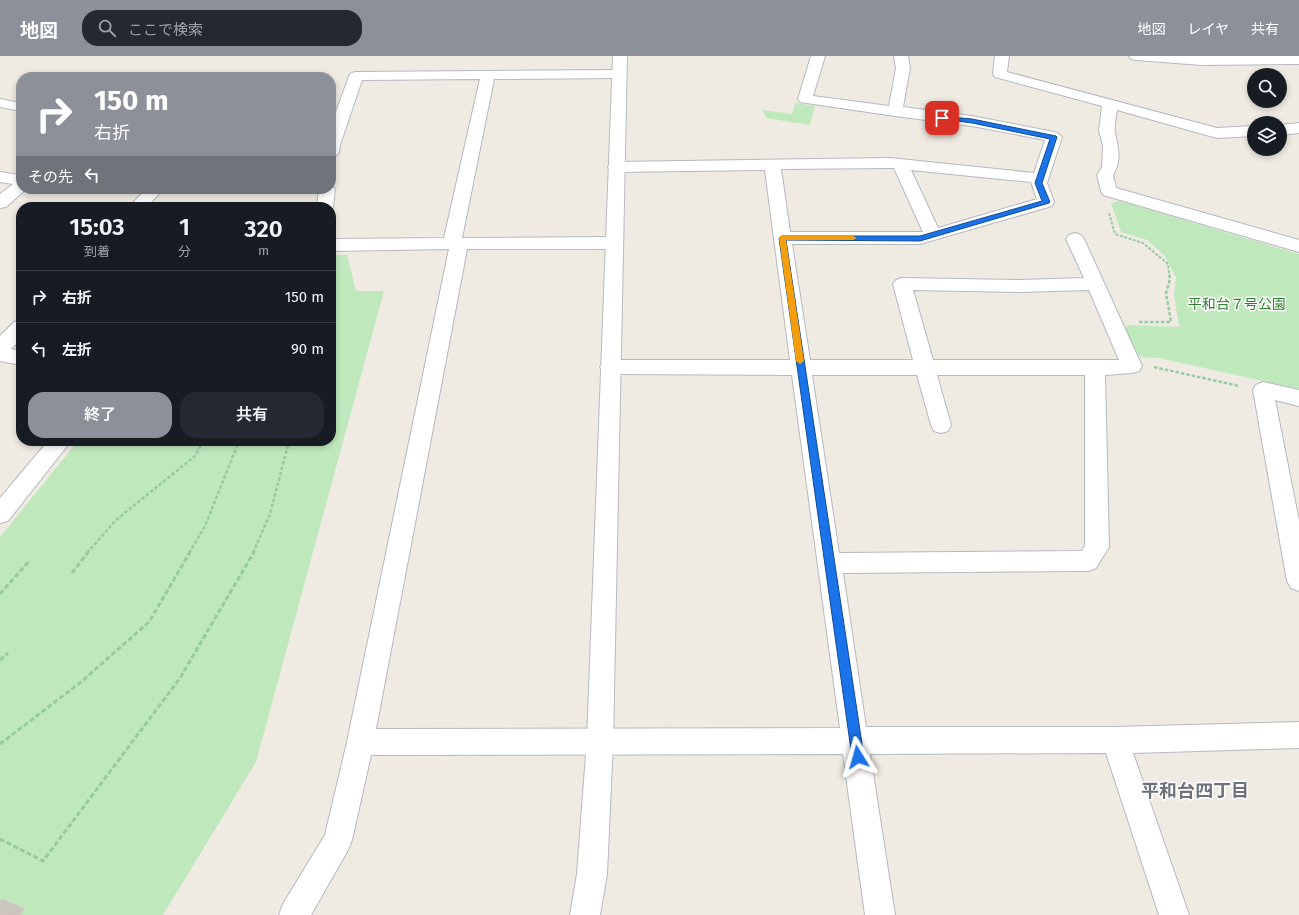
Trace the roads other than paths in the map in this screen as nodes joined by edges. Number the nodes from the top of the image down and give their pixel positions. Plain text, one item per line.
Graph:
1 (818, 56) edge
2 (901, 56) edge
3 (1002, 56) edge
4 (1136, 56) edge
5 (1297, 59) edge
6 (619, 65) edge
7 (488, 75) junction
8 (0, 103) edge
9 (1110, 104) junction
10 (16, 106) edge
11 (895, 112) junction
12 (1299, 128) edge
13 (1287, 129) edge
14 (1247, 131) edge
15 (336, 134) edge
16 (772, 165) junction
17 (901, 165) junction
18 (616, 167) junction
19 (0, 177) edge
20 (1040, 178) junction
21 (16, 179) edge
22 (16, 189) edge
23 (150, 194) edge
24 (142, 202) edge
25 (0, 203) edge
26 (933, 235) junction
27 (782, 238) junction
28 (1075, 240) dead end
29 (456, 243) junction
30 (614, 243) junction
31 (336, 245) edge
32 (1299, 246) edge
33 (1096, 284) junction
34 (16, 332) edge
35 (0, 348) edge
36 (0, 354) edge
37 (16, 357) edge
38 (610, 367) junction
39 (801, 367) junction
40 (926, 367) junction
41 (1095, 368) junction
42 (1299, 398) edge
43 (941, 425) dead end
44 (56, 446) edge
45 (0, 514) edge
46 (830, 563) junction
47 (1299, 581) edge
48 (1299, 735) edge
49 (1115, 740) junction
50 (600, 741) junction
51 (856, 741) junction
52 (360, 742) junction
53 (294, 915) edge
54 (585, 915) edge
55 (880, 915) edge
56 (1174, 915) edge

1 - 11 street
2 - 11 street
3 - 9 street
4 - 5 street
6 - 7 street
6 - 18 street
7 - 15 street
7 - 29 street
8 - 10 street
9 - 14 street
9 - 32 street
11 - 20 street
12 - 13 street
16 - 17 street
16 - 18 street
16 - 27 street
17 - 20 street
17 - 26 street
18 - 30 street
19 - 21 street
20 - 26 street
22 - 25 street
23 - 24 street
26 - 27 street
27 - 39 street
28 - 33 street
29 - 30 street
29 - 31 street
29 - 52 street
30 - 38 street
33 - 40 street
33 - 41 street
34 - 35 street
36 - 37 street
38 - 39 street
38 - 50 street
39 - 40 street
39 - 46 street
40 - 41 street
40 - 43 street
41 - 46 street
42 - 47 street
44 - 45 street
46 - 51 street
48 - 49 street
49 - 51 street
49 - 56 street
50 - 51 street
50 - 52 street
50 - 54 street
51 - 55 street
52 - 53 street

